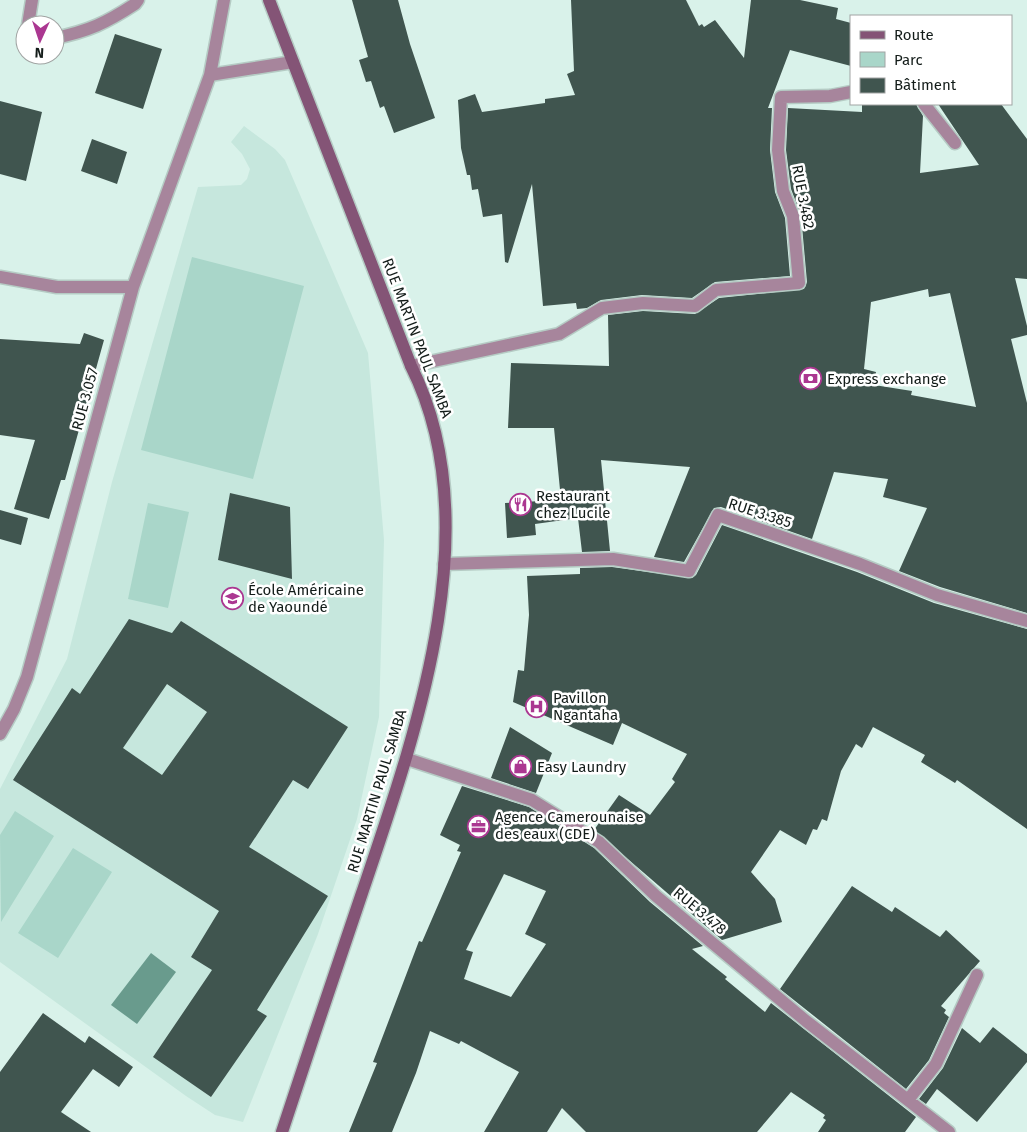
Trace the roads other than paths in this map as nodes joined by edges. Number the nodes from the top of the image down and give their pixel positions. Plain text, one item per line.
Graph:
1 (32, 0) edge
2 (138, 0) edge
3 (224, 0) edge
4 (269, 0) edge
5 (30, 15) edge
6 (65, 36) edge
7 (293, 62) junction
8 (210, 75) junction
9 (850, 92) edge
10 (925, 105) edge
11 (955, 143) dead end
12 (0, 277) edge
13 (133, 287) junction
14 (411, 366) junction
15 (444, 564) junction
16 (1027, 620) edge
17 (0, 734) edge
18 (407, 759) junction
19 (977, 975) dead end
20 (908, 1100) junction
21 (282, 1132) edge
22 (949, 1132) edge

1 - 5 street
2 - 6 street
3 - 8 street, RUE 3.057
4 - 7 main road, RUE MARTIN PAUL SAMBA
7 - 8 street
7 - 14 main road, RUE MARTIN PAUL SAMBA
8 - 13 street, RUE 3.057
9 - 14 street, RUE 3.482
10 - 11 street
12 - 13 street
13 - 17 street, RUE 3.057
14 - 15 main road, RUE MARTIN PAUL SAMBA
15 - 16 street, RUE 3.385
15 - 18 main road, RUE MARTIN PAUL SAMBA
18 - 20 street, RUE 3.478
18 - 21 main road, RUE MARTIN PAUL SAMBA
19 - 20 street
20 - 22 street, RUE 3.478

